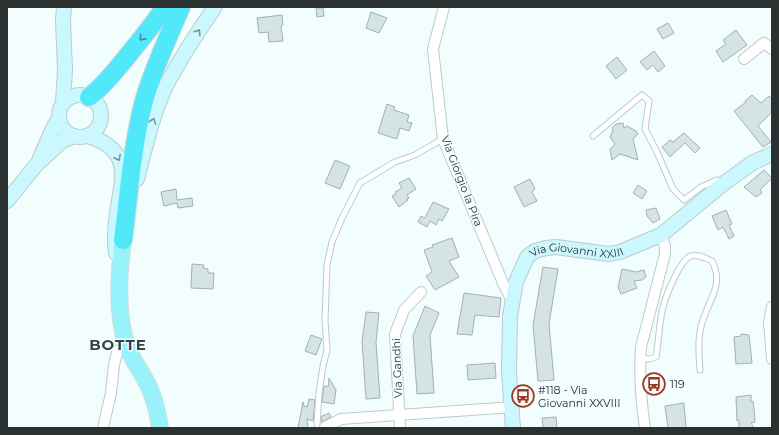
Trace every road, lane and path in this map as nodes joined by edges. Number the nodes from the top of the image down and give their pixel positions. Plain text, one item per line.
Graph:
1 (64, 7) edge
2 (165, 7) edge
3 (181, 7) edge
4 (215, 7) edge
5 (444, 7) edge
6 (772, 49) edge
7 (744, 59) dead end
8 (65, 70) junction
9 (84, 96) junction
10 (63, 103) junction
11 (59, 118) junction
12 (81, 136) junction
13 (593, 136) dead end
14 (443, 139) junction
15 (772, 154) edge
16 (37, 164) junction
17 (723, 184) junction
18 (7, 201) edge
19 (661, 235) junction
20 (123, 240) junction
21 (120, 273) junction
22 (421, 292) dead end
23 (512, 302) junction
24 (772, 307) edge
25 (126, 343) junction
26 (640, 358) junction
27 (772, 359) edge
28 (700, 370) dead end
29 (512, 407) junction
30 (399, 414) junction
31 (321, 426) joint
32 (102, 428) edge
33 (160, 428) edge
34 (400, 428) edge
35 (513, 428) edge
36 (645, 428) edge

1 - 8 main road
2 -> 9 highway
3 - 20 highway
20 -> 4 main road
5 - 14 street, Via Giorgio la Pira
6 - 7 street
8 - 9 main road
8 - 10 main road
9 - 10 main road
9 - 12 main road
10 - 11 main road
11 - 12 main road
11 - 16 main road
12 - 16 main road
12 -> 21 main road
13 - 17 lane
14 - 23 street, Via Giorgio la Pira
14 - 31 lane
15 - 17 main road, Via Giovanni XXIII
16 - 18 main road
17 - 19 main road, Via Giovanni XXIII
19 - 23 main road, Via Giovanni XXIII
19 - 26 street
20 - 21 main road
21 - 25 main road
22 - 30 street, Via Gandhi
23 - 29 main road, Via Giovanni XXIII
24 - 27 street
25 - 32 street
25 - 33 main road
26 - 28 lane
26 - 36 street
29 - 30 street
29 - 35 main road, Via Giovanni XXIII
30 - 31 street
30 - 34 street, Via Gandhi

